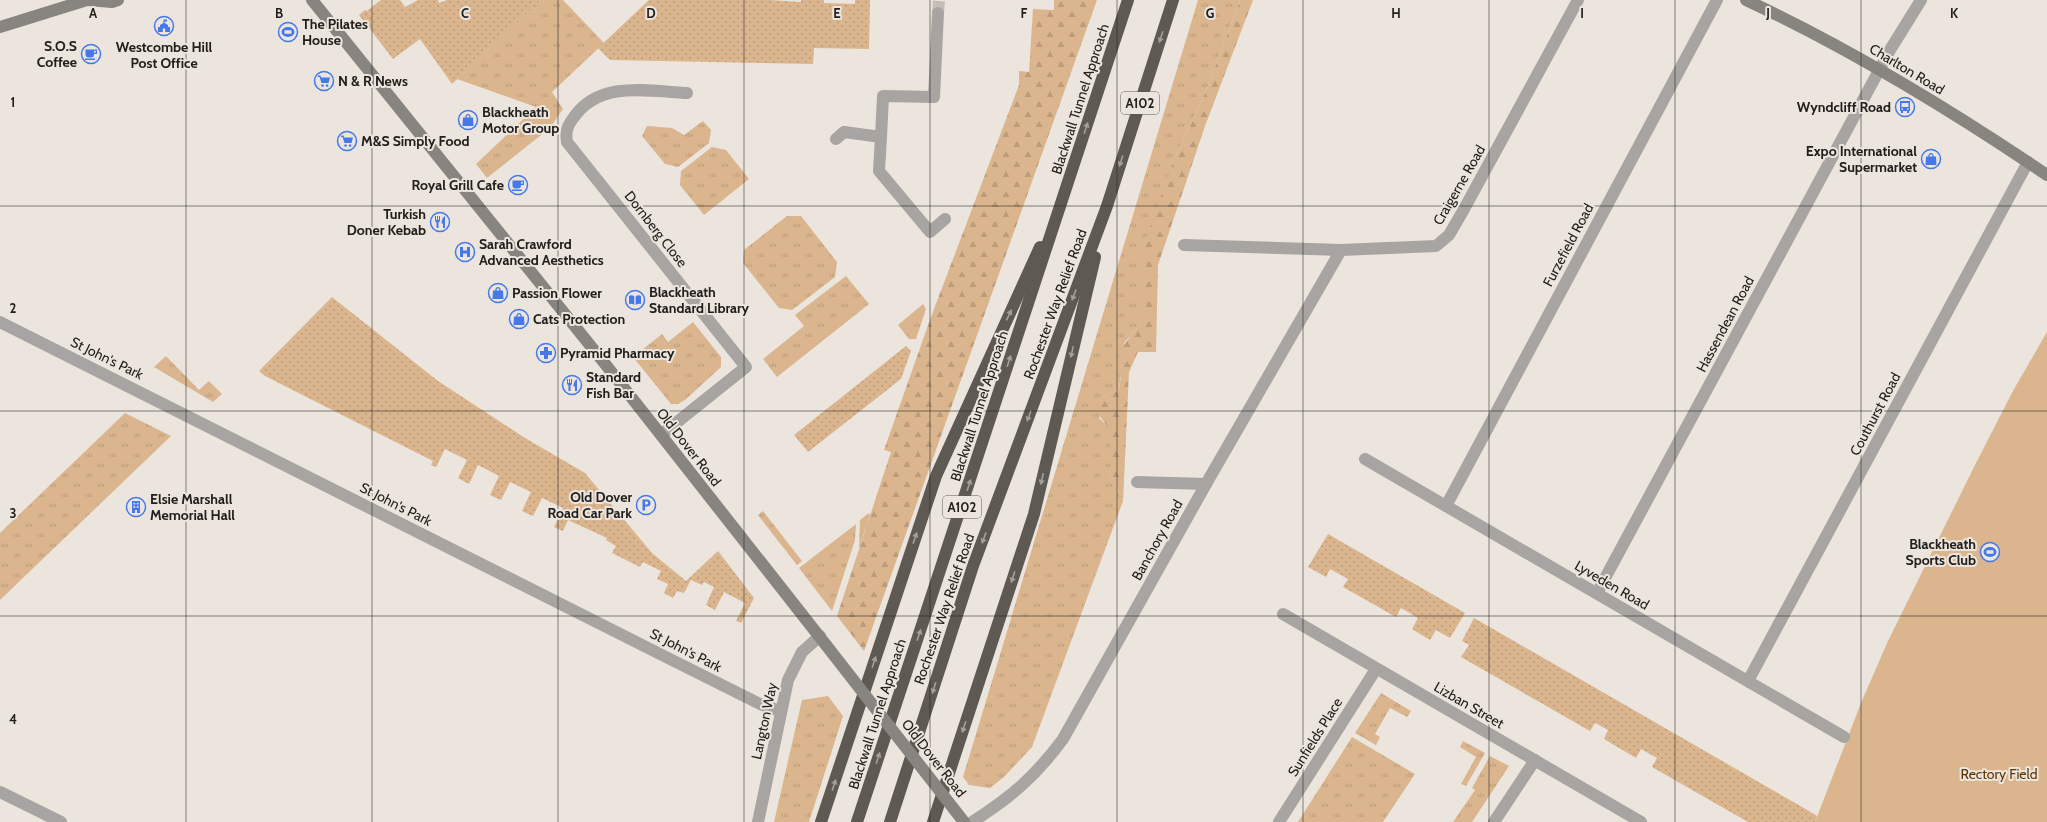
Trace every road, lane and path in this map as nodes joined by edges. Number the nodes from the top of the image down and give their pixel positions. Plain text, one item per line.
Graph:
1 (87, 0) edge
2 (118, 0) edge
3 (312, 0) edge
4 (1128, 0) edge
5 (1173, 0) edge
6 (1578, 0) edge
7 (1716, 0) edge
8 (1746, 0) edge
9 (1921, 0) edge
10 (938, 13) tunnel mouth
11 (0, 27) edge
12 (1880, 70) junction
13 (687, 93) dead end
14 (881, 137) junction
15 (836, 139) dead end
16 (2028, 162) junction
17 (2047, 175) edge
18 (1066, 192) junction
19 (1107, 206) junction
20 (945, 219) dead end
21 (1184, 245) dead end
22 (1341, 250) junction
23 (0, 322) edge
24 (661, 435) junction
25 (1365, 459) dead end
26 (1138, 482) dead end
27 (1206, 484) junction
28 (1446, 506) junction
29 (1597, 594) junction
30 (1283, 614) dead end
31 (823, 640) junction
32 (1376, 669) junction
33 (1748, 681) junction
34 (780, 712) junction
35 (1844, 736) dead end
36 (1535, 760) junction
37 (0, 792) edge
38 (61, 822) edge
39 (758, 822) edge
40 (821, 822) edge
41 (857, 822) edge
42 (890, 822) edge
43 (933, 822) edge
44 (964, 822) edge
45 (972, 822) edge
46 (1279, 822) edge
47 (1494, 822) edge
48 (1641, 822) edge

1 - 2 main road
1 - 11 main road
3 - 24 main road, Old Dover Road
18 -> 4 highway, Blackwall Tunnel Approach / A102
5 -> 19 highway, A102
6 - 22 street, Craigerne Road
7 - 28 street, Furzefield Road
8 - 12 main road, Charlton Road
9 - 12 street, Hassendean Road
10 - 14 street
12 - 16 main road, Charlton Road
12 - 29 street, Hassendean Road
13 - 24 street, Dornberg Close
14 - 15 street
14 - 20 street
16 - 17 main road, Charlton Road
16 - 33 street, Couthurst Road
40 -> 18 highway
41 -> 18 highway, Blackwall Tunnel Approach / A102
19 -> 42 highway, Rochester Way Relief Road / A102
19 -> 43 highway
21 - 22 street, Craigerne Road
22 - 27 street, Banchory Road
23 - 34 street, St John's Park
24 - 31 main road, Old Dover Road
25 - 28 street, Lyveden Road
26 - 27 street
27 - 45 street, Banchory Road
28 - 29 street, Lyveden Road
29 - 33 street, Lyveden Road
30 - 32 street, Lizban Street
31 - 34 street, Langton Way
31 - 44 main road, Old Dover Road, bridge
32 - 36 street, Lizban Street
32 - 46 street, Sunfields Place
33 - 35 street, Lyveden Road
34 - 39 street, Langton Way
36 - 47 street
36 - 48 street, Lizban Street
37 - 38 street

